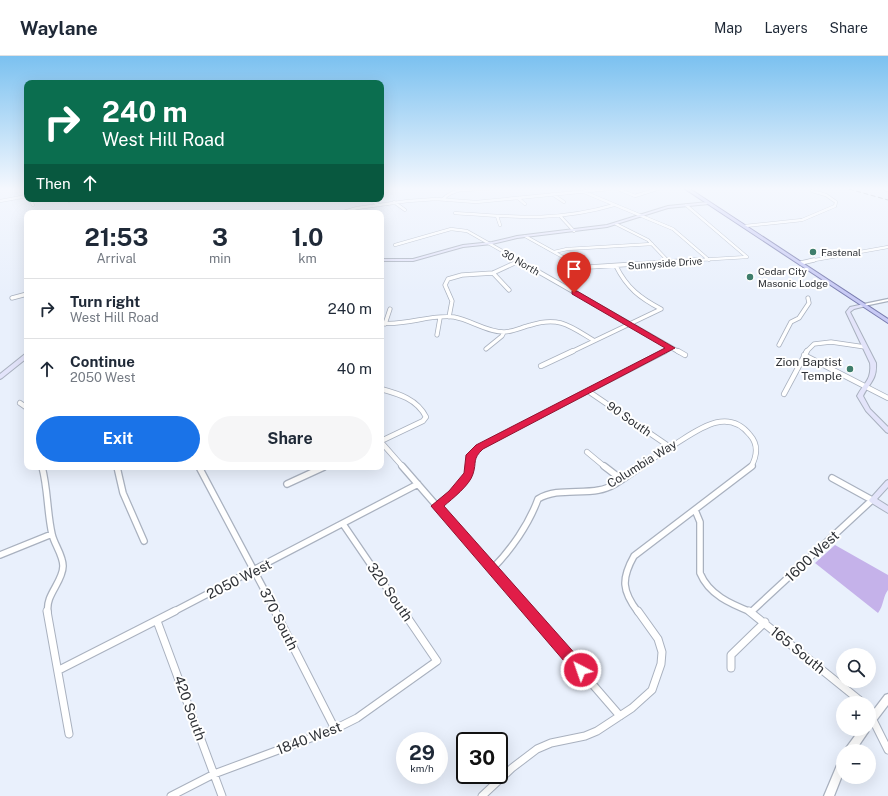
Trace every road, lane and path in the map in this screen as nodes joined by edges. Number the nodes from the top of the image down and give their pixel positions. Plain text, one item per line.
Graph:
1 (567, 224) edge
2 (616, 224) joint
3 (661, 224) edge
4 (707, 224) edge
5 (741, 224) edge
6 (768, 224) edge
7 (745, 226) junction
8 (676, 228) dead end
9 (673, 229) junction
10 (574, 231) junction
11 (525, 236) junction
12 (488, 244) junction
13 (652, 244) junction
14 (395, 245) dead end
15 (888, 247) edge
16 (554, 252) junction
17 (384, 260) edge
18 (708, 260) junction
19 (519, 261) junction
20 (670, 263) junction
21 (801, 264) junction
22 (616, 266) junction
23 (493, 273) junction
24 (509, 290) dead end
25 (24, 295) edge
26 (12, 298) dead end
27 (808, 298) dead end
28 (888, 300) edge
29 (864, 305) junction
30 (390, 309) dead end
31 (449, 317) junction
32 (440, 318) junction
33 (384, 321) edge
34 (888, 321) edge
35 (384, 323) edge
36 (629, 324) junction
37 (504, 332) junction
38 (437, 335) dead end
39 (593, 340) junction
40 (779, 345) dead end
41 (865, 347) junction
42 (671, 348) junction
43 (486, 349) dead end
44 (685, 355) dead end
45 (804, 355) junction
46 (24, 357) edge
47 (541, 366) dead end
48 (0, 377) edge
49 (866, 387) junction
50 (384, 389) edge
51 (588, 391) junction
52 (784, 394) dead end
53 (888, 398) edge
54 (20, 403) dead end
55 (24, 406) edge
56 (888, 431) edge
57 (384, 440) edge
58 (384, 445) edge
59 (670, 447) junction
60 (587, 452) dead end
61 (43, 470) edge
62 (118, 470) edge
63 (201, 470) edge
64 (317, 470) edge
65 (832, 478) dead end
66 (621, 479) junction
67 (888, 483) edge
68 (287, 484) dead end
69 (418, 484) junction
70 (872, 500) junction
71 (437, 506) junction
72 (695, 510) junction
73 (888, 510) edge
74 (342, 524) junction
75 (52, 534) junction
76 (144, 541) dead end
77 (0, 555) edge
78 (492, 569) junction
79 (255, 571) junction
80 (751, 612) junction
81 (158, 621) junction
82 (765, 622) junction
83 (437, 661) joint
84 (731, 668) dead end
85 (58, 670) junction
86 (855, 696) edge
87 (888, 698) edge
88 (876, 711) edge
89 (620, 716) junction
90 (335, 729) junction
91 (876, 729) edge
92 (69, 734) dead end
93 (888, 750) edge
94 (214, 774) junction
95 (836, 778) edge
96 (171, 796) edge
97 (222, 796) edge
98 (482, 796) edge
99 (829, 796) edge

1 - 10 street
2 - 10 main road
2 - 13 street
3 - 9 street
4 - 18 street, Sunnyside Drive
5 - 7 main road
6 - 7 street
7 - 21 main road
8 - 9 street
9 - 18 street
10 - 11 main road
11 - 12 main road
11 - 16 street
12 - 14 street, 30 North
12 - 17 main road
12 - 19 street, 30 North
13 - 16 street
13 - 20 street
15 - 21 street
16 - 22 street, Sunnyside Drive
18 - 20 street, Sunnyside Drive
19 - 23 street
19 - 36 street, 30 North
20 - 22 street, Sunnyside Drive
21 - 29 main road
22 - 36 street
23 - 24 street
23 - 31 street
25 - 26 street
27 - 40 street
28 - 29 street
29 - 34 main road
29 - 41 main road
30 - 33 street
31 - 32 street
31 - 37 street
32 - 35 street
32 - 38 street
36 - 39 street
36 - 42 street, 30 North
37 - 39 street
37 - 43 street
39 - 47 street
41 - 45 street
41 - 49 main road
42 - 44 street, 30 North
42 - 51 street
45 - 49 street
45 - 52 street
46 - 48 main road
49 - 53 street
49 - 56 main road
50 - 57 street
51 - 59 street, 90 South
51 - 71 street
54 - 55 street
58 - 69 street
59 - 66 street, Columbia Way
59 - 72 street, Columbia Way
60 - 66 street
61 - 75 street
62 - 76 street
63 - 79 street, 370 South
64 - 68 street
65 - 70 street
66 - 78 street, Columbia Way
67 - 70 main road
69 - 71 street
69 - 74 street, 2050 West
70 - 73 main road
70 - 80 street, 1600 West
71 - 78 street
72 - 80 street, 165 South
72 - 89 street
74 - 79 street, 2050 West
74 - 83 street, 320 South
75 - 77 street
75 - 85 street
78 - 89 street
79 - 81 street, 2050 West
79 - 90 street, 370 South
80 - 82 street, 165 South
81 - 85 street, 2050 West
81 - 94 street, 420 South
82 - 84 street
82 - 86 street, 165 South
83 - 90 street, 1840 West
85 - 92 street
87 - 88 street
89 - 98 street
90 - 94 street, 1840 West
91 - 93 street
94 - 96 street, 1840 West
94 - 97 street, 420 South
95 - 99 street

